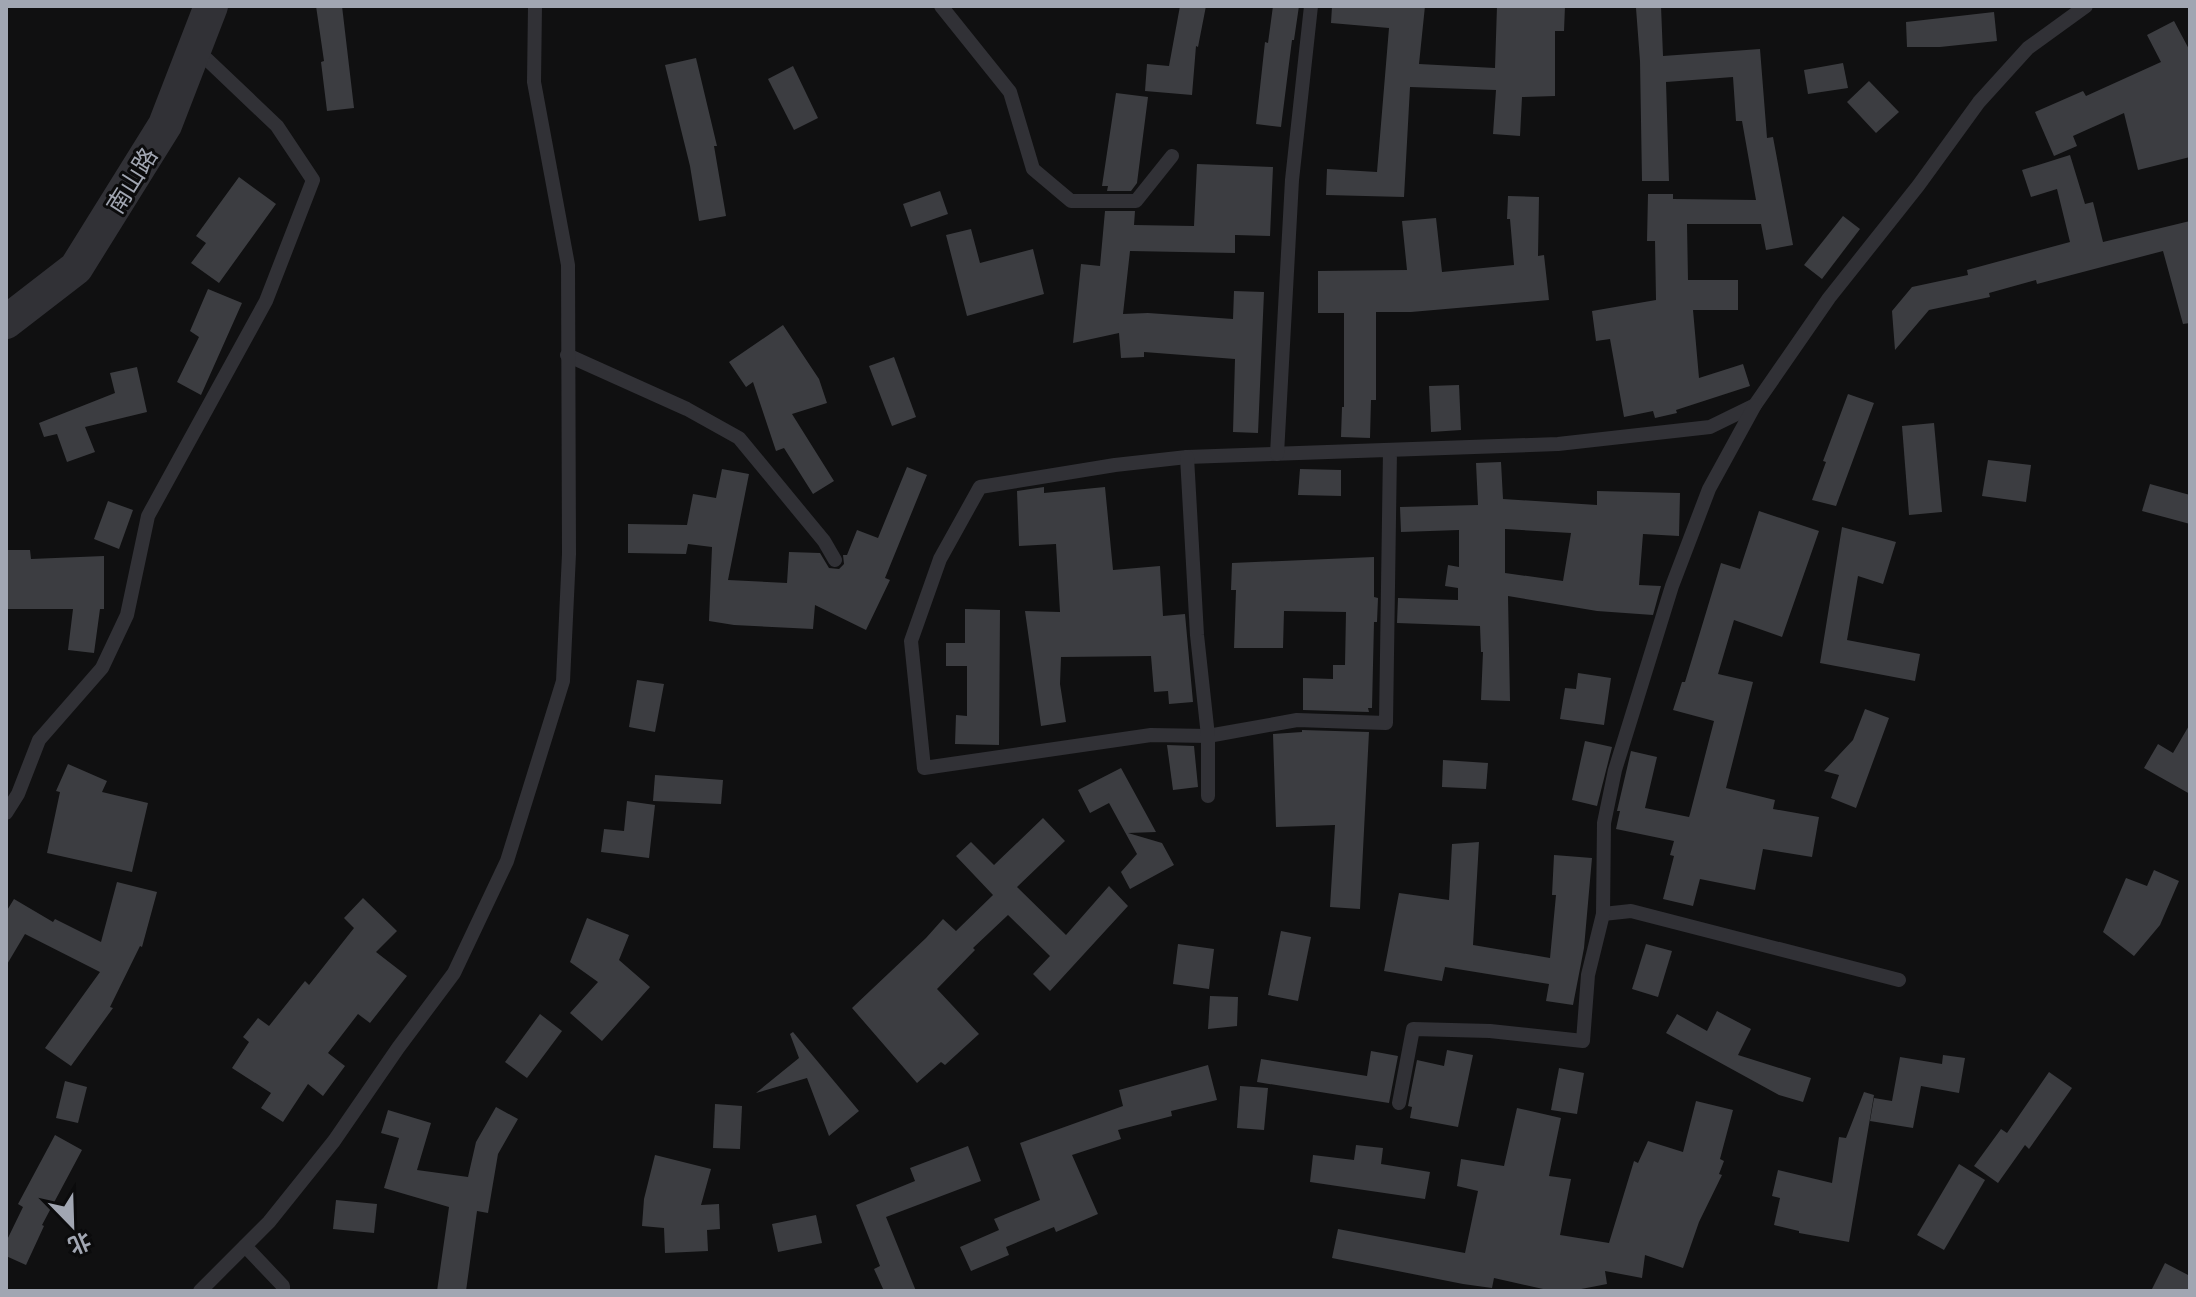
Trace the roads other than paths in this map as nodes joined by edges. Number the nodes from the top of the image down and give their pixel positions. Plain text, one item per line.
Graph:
1 (211, 6) edge
2 (535, 6) edge
3 (941, 6) edge
4 (1311, 6) edge
5 (2086, 6) edge
6 (195, 48) junction
7 (1172, 156) dead end
8 (6, 322) edge
9 (567, 355) junction
10 (1755, 405) junction
11 (1390, 450) junction
12 (1277, 454) junction
13 (1187, 457) junction
14 (835, 560) dead end
15 (1208, 736) junction
16 (1208, 796) dead end
17 (6, 813) edge
18 (1603, 914) junction
19 (1899, 980) dead end
20 (1399, 1103) dead end
21 (245, 1246) junction
22 (200, 1291) edge
23 (283, 1291) edge

1 - 6 street, 南山路
2 - 9 lane
3 - 7 lane
4 - 12 lane
5 - 10 lane
6 - 8 street, 南山路
6 - 17 lane
9 - 14 lane
9 - 21 lane
10 - 11 lane
10 - 18 lane
11 - 12 lane
11 - 15 lane
12 - 13 lane
13 - 15 lane
13 - 15 lane
15 - 16 lane
18 - 19 lane
18 - 20 lane
21 - 22 lane
21 - 23 lane

